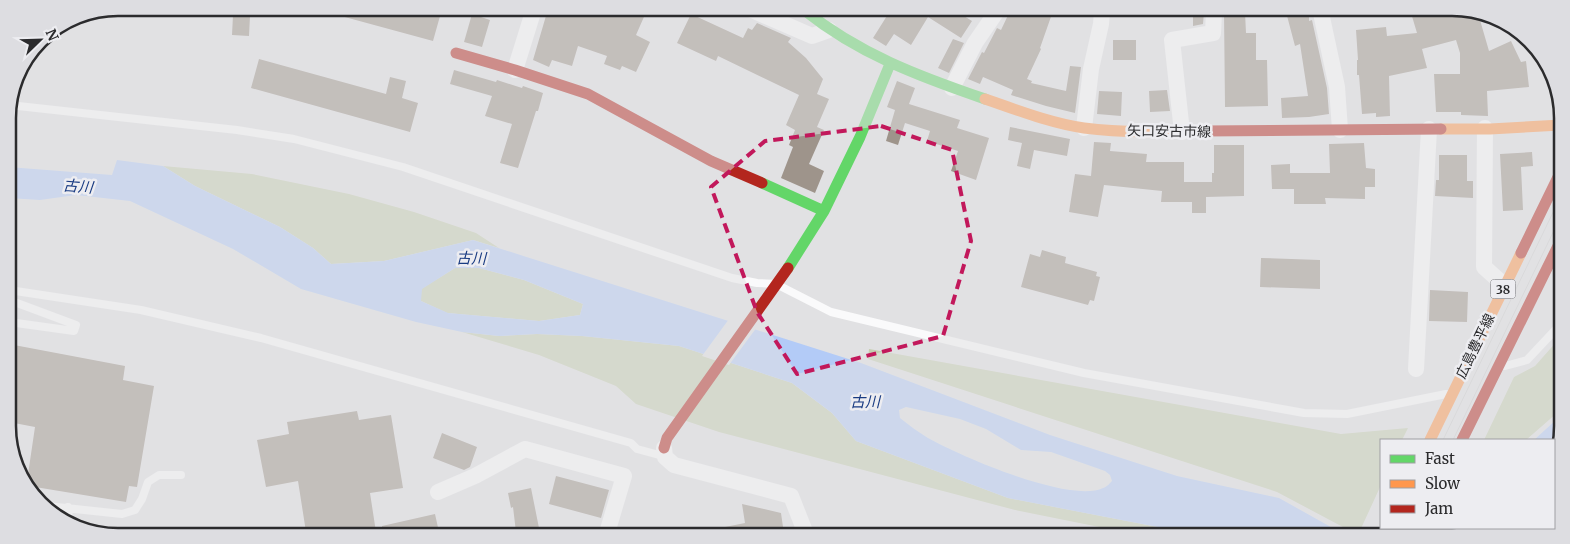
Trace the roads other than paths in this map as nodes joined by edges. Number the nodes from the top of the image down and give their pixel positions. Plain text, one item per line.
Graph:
1 (532, 16) edge
2 (766, 16) edge
3 (812, 16) edge
4 (994, 16) edge
5 (1102, 16) edge
6 (1214, 16) edge
7 (1322, 16) edge
8 (829, 30) junction
9 (456, 53) dead end
10 (890, 64) junction
11 (515, 70) junction
12 (952, 88) junction
13 (17, 106) edge
14 (1554, 125) edge
15 (1084, 128) junction
16 (1429, 128) junction
17 (1485, 128) junction
18 (1340, 130) junction
19 (1182, 132) junction
20 (1554, 185) edge
21 (824, 211) junction
22 (1554, 254) edge
23 (1504, 285) junction
24 (773, 289) junction
25 (16, 291) edge
26 (16, 303) edge
27 (16, 323) edge
28 (1554, 331) edge
29 (1497, 368) junction
30 (1416, 369) dead end
31 (1453, 392) junction
32 (1430, 439) edge
33 (1462, 439) edge
34 (665, 448) junction
35 (181, 476) dead end
36 (438, 492) dead end
37 (57, 507) edge
38 (68, 508) junction
39 (68, 514) edge
40 (608, 528) edge
41 (804, 528) edge

1 - 11 street
2 - 8 street
3 - 8 main road, 矢口安古市線
4 - 12 street
5 - 15 street
6 - 19 street
7 - 18 street
8 - 10 main road, 矢口安古市線
9 - 11 main road
10 - 12 main road, 矢口安古市線
10 - 21 main road
11 - 21 main road
12 - 15 main road, 矢口安古市線
13 - 24 lane
14 - 17 main road, 矢口安古市線
15 - 19 main road, 矢口安古市線
16 - 17 main road, 矢口安古市線
16 - 18 main road, 矢口安古市線
16 - 30 street
17 - 23 street
18 - 19 main road, 矢口安古市線
20 - 23 main road, 広島豊平線 / 38
21 - 24 main road
22 - 29 main road, 38
23 - 31 main road, 広島豊平線 / 38
24 - 31 lane
24 - 34 main road
25 - 34 lane
26 - 27 lane
28 - 29 lane
29 - 33 main road, 38
31 - 32 main road, 広島豊平線 / 38
34 - 41 street
35 - 38 lane
36 - 40 street
37 - 38 lane
38 - 39 lane

